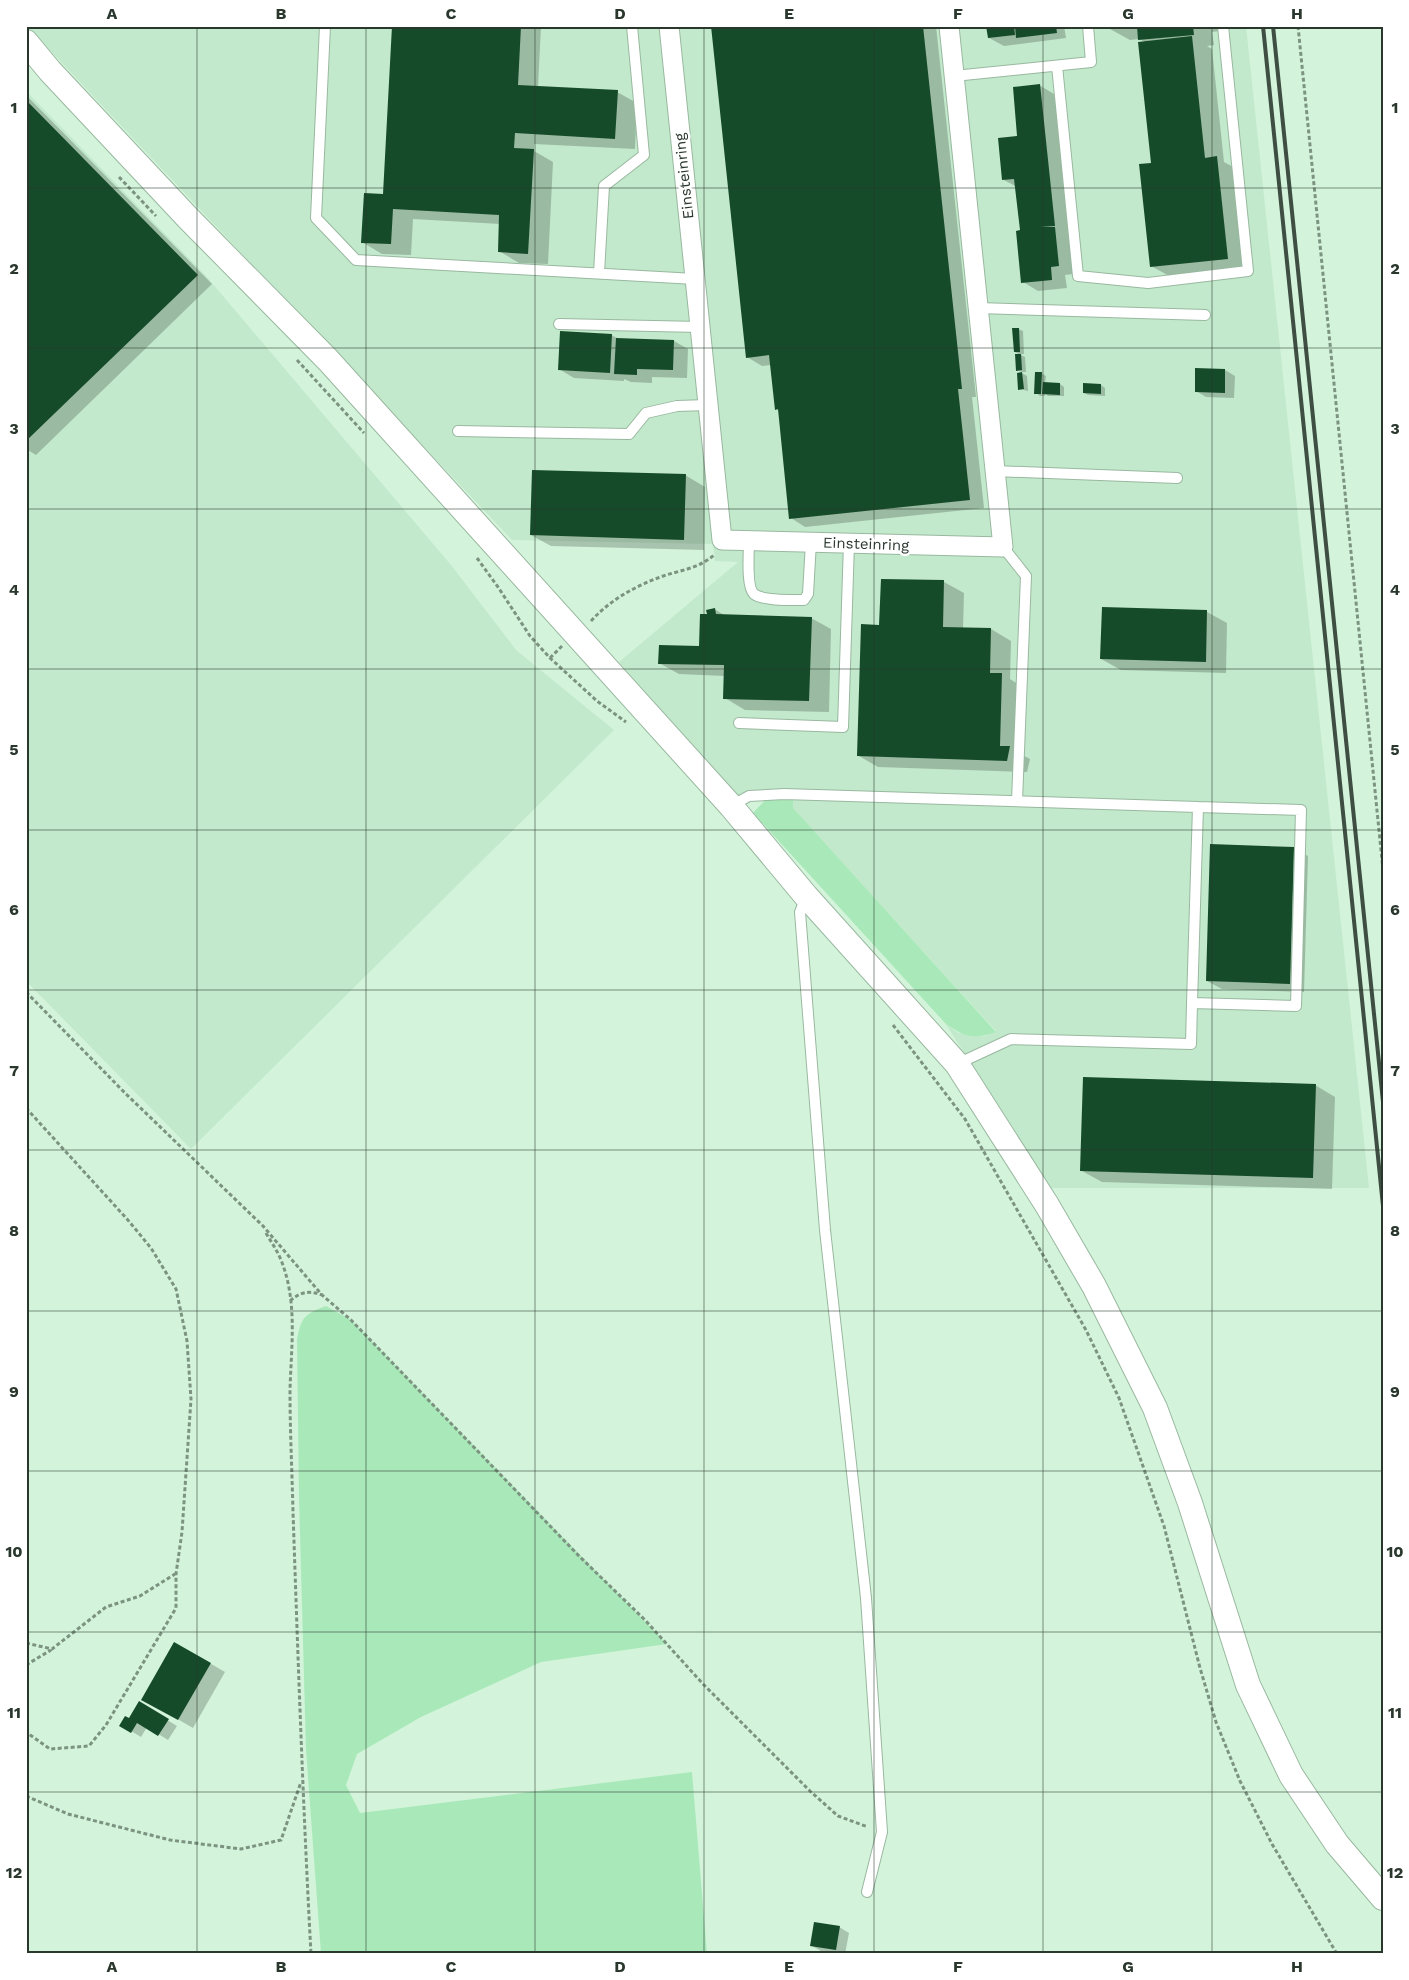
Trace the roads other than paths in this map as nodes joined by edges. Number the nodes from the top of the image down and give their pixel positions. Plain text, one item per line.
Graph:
1 (325, 26) edge
2 (632, 26) edge
3 (669, 26) edge
4 (949, 26) edge
5 (1088, 26) edge
6 (1223, 26) edge
7 (26, 42) edge
8 (1058, 66) junction
9 (954, 76) junction
10 (599, 273) junction
11 (695, 279) junction
12 (978, 308) junction
13 (1204, 314) dead end
14 (559, 324) dead end
15 (700, 327) junction
16 (708, 405) junction
17 (458, 431) dead end
18 (995, 472) junction
19 (1177, 478) dead end
20 (749, 541) junction
21 (811, 542) junction
22 (849, 543) junction
23 (1003, 547) junction
24 (739, 723) dead end
25 (1017, 801) junction
26 (731, 806) junction
27 (1198, 807) junction
28 (806, 896) junction
29 (1192, 1002) junction
30 (956, 1064) junction
31 (867, 1892) dead end
32 (1383, 1898) edge

1 - 10 lane
2 - 10 lane
3 - 11 street, Einsteinring
4 - 9 street
5 - 8 lane
6 - 8 lane
7 - 26 street
8 - 9 lane
9 - 12 street
10 - 11 lane
11 - 15 street, Einsteinring
12 - 13 lane
12 - 18 street
14 - 15 lane
15 - 16 street, Einsteinring
16 - 17 lane
16 - 20 street, Einsteinring
18 - 19 lane
18 - 23 street
20 - 21 street, Einsteinring
20 - 21 lane
21 - 22 street, Einsteinring
22 - 23 street, Einsteinring
22 - 24 lane
23 - 25 lane
25 - 26 lane
25 - 27 lane
26 - 28 street
27 - 29 lane
27 - 29 lane
28 - 30 street
28 - 31 lane
29 - 30 lane
30 - 32 street

